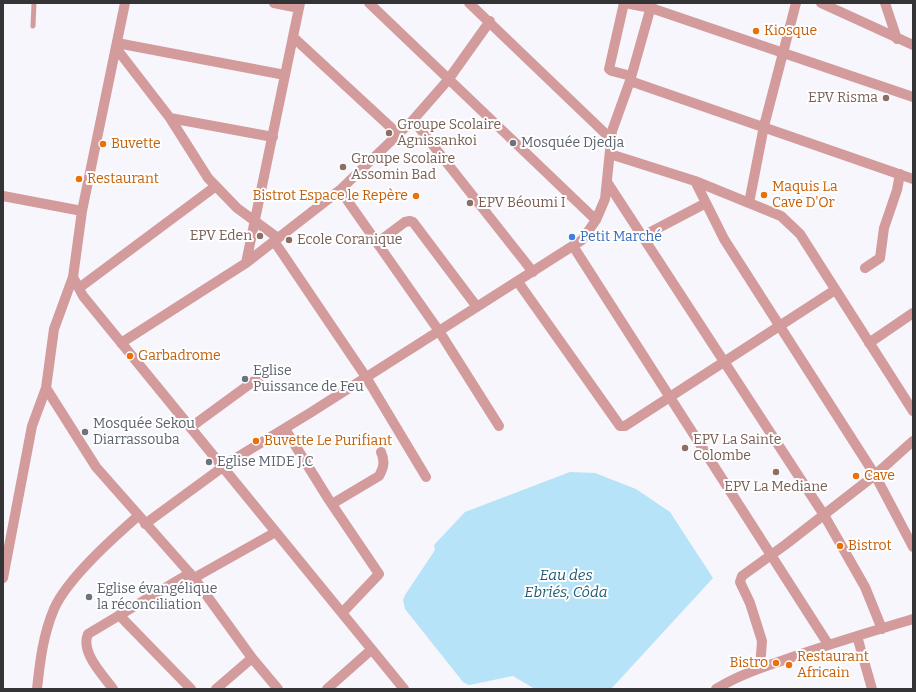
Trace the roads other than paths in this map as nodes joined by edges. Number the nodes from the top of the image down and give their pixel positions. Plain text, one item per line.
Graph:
1 (34, 3) edge
2 (125, 3) edge
3 (274, 3) edge
4 (369, 3) edge
5 (469, 3) edge
6 (625, 3) edge
7 (796, 3) edge
8 (821, 3) edge
9 (885, 3) edge
10 (652, 5) edge
11 (300, 6) edge
12 (490, 21) junction
13 (33, 26) dead end
14 (293, 37) junction
15 (897, 39) junction
16 (913, 45) edge
17 (116, 46) junction
18 (782, 53) junction
19 (285, 75) junction
20 (630, 78) junction
21 (448, 80) junction
22 (913, 97) edge
23 (170, 118) junction
24 (413, 120) junction
25 (764, 126) junction
26 (398, 134) junction
27 (273, 137) junction
28 (610, 139) junction
29 (610, 154) junction
30 (900, 174) junction
31 (913, 179) edge
32 (695, 181) junction
33 (607, 182) junction
34 (216, 186) junction
35 (340, 190) junction
36 (3, 196) edge
37 (706, 203) junction
38 (748, 203) junction
39 (82, 210) junction
40 (254, 219) junction
41 (596, 220) junction
42 (643, 236) junction
43 (276, 240) junction
44 (377, 243) junction
45 (573, 246) junction
46 (246, 263) junction
47 (866, 268) dead end
48 (533, 272) junction
49 (73, 277) junction
50 (518, 282) junction
51 (79, 288) junction
52 (835, 290) junction
53 (477, 307) junction
54 (913, 313) edge
55 (779, 325) junction
56 (439, 331) junction
57 (120, 343) junction
58 (869, 343) junction
59 (724, 362) junction
60 (268, 370) dead end
61 (366, 377) junction
62 (46, 388) junction
63 (671, 397) junction
64 (913, 411) edge
65 (499, 426) dead end
66 (191, 427) junction
67 (285, 429) junction
68 (913, 441) edge
69 (381, 452) dead end
70 (223, 466) junction
71 (875, 476) junction
72 (426, 477) dead end
73 (332, 504) junction
74 (824, 515) junction
75 (138, 516) junction
76 (145, 524) junction
77 (274, 533) junction
78 (913, 547) edge
79 (770, 554) junction
80 (192, 576) junction
81 (3, 578) edge
82 (342, 613) junction
83 (119, 615) junction
84 (913, 619) edge
85 (882, 629) junction
86 (857, 636) junction
87 (828, 644) junction
88 (371, 650) junction
89 (252, 658) junction
90 (760, 668) junction
91 (732, 685) edge
92 (37, 689) edge
93 (113, 689) edge
94 (191, 689) edge
95 (216, 689) edge
96 (278, 689) edge
97 (327, 689) edge
98 (404, 689) edge
99 (716, 689) edge
100 (872, 689) edge

1 - 13 lane
2 - 17 street
3 - 11 street
4 - 21 street
5 - 12 street
6 - 10 street
6 - 20 street
7 - 18 street
8 - 15 street
9 - 15 street
10 - 18 street
10 - 20 street
11 - 14 street
12 - 21 street
12 - 28 street
14 - 19 street
14 - 26 street
15 - 16 street
17 - 19 street
17 - 23 street
17 - 39 street
18 - 22 street
18 - 25 street
19 - 27 street
20 - 25 street
20 - 28 street
21 - 24 street
21 - 41 street
23 - 27 street
23 - 34 street
24 - 26 street
24 - 48 street
25 - 30 street
25 - 38 street
26 - 35 street
27 - 40 street
28 - 29 street
29 - 32 street
29 - 33 street
30 - 31 street
30 - 47 street
32 - 37 street
32 - 38 street
33 - 41 street
33 - 42 street
34 - 40 street
34 - 51 street
35 - 43 street
35 - 44 street
36 - 39 street
37 - 42 street
37 - 55 street
38 - 52 street
39 - 49 street
40 - 43 street
40 - 46 street
41 - 45 street
42 - 59 street
43 - 46 street
43 - 61 street
44 - 53 street
44 - 56 street
45 - 48 street
45 - 63 street
46 - 57 street
48 - 50 street
49 - 51 street
49 - 62 street
50 - 53 street
50 - 63 street
51 - 57 street
52 - 55 street
52 - 58 street
53 - 56 street
54 - 58 street
55 - 59 street
55 - 71 street
56 - 61 street
56 - 65 street
57 - 66 street
58 - 64 street
59 - 63 street
59 - 74 street
60 - 66 street
61 - 67 street
61 - 72 street
62 - 75 street
62 - 81 street
63 - 79 street
66 - 70 street
67 - 70 street
67 - 73 street
68 - 71 street
69 - 73 street
70 - 76 street
70 - 77 street
71 - 74 street
71 - 78 street
73 - 82 street
74 - 79 street
74 - 85 street
75 - 76 street
75 - 92 street
76 - 80 street
77 - 80 street
77 - 82 street
79 - 87 street
79 - 90 street
80 - 83 street
80 - 89 street
82 - 88 street
83 - 93 street
83 - 94 street
84 - 85 street
85 - 86 street
86 - 87 street
86 - 100 street
87 - 90 street
88 - 97 street
88 - 98 street
89 - 95 street
89 - 96 street
90 - 91 street
91 - 99 street

